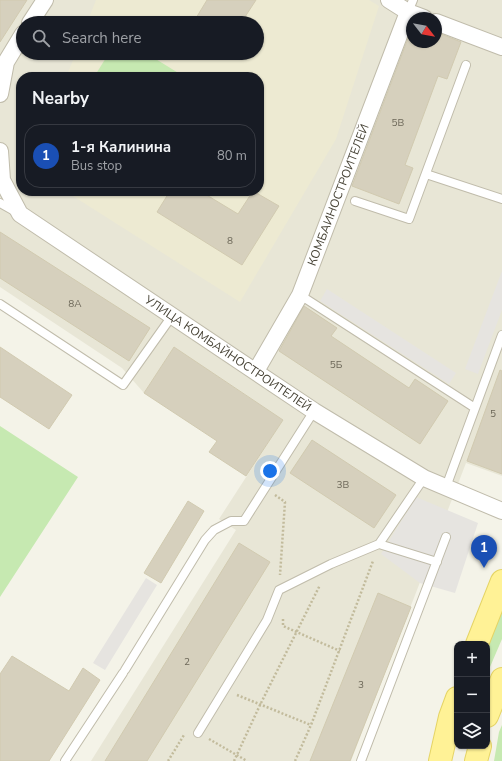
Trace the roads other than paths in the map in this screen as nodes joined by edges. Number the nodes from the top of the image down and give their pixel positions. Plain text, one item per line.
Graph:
1 (45, 0) edge
2 (389, 0) edge
3 (410, 6) edge
4 (35, 16) edge
5 (442, 24) edge
6 (16, 45) edge
7 (502, 47) edge
8 (466, 65) dead end
9 (3, 66) edge
10 (0, 94) edge
11 (0, 152) edge
12 (426, 174) junction
13 (502, 199) edge
14 (355, 200) dead end
15 (0, 203) edge
16 (20, 214) junction
17 (300, 295) junction
18 (0, 304) edge
19 (172, 316) junction
20 (502, 335) edge
21 (256, 371) junction
22 (475, 408) junction
23 (314, 411) junction
24 (424, 478) junction
25 (446, 487) junction
26 (502, 511) edge
27 (446, 537) dead end
28 (379, 544) junction
29 (437, 562) junction
30 (502, 581) edge
31 (478, 641) edge
32 (502, 679) edge
33 (454, 706) edge
34 (488, 713) edge
35 (198, 733) road end
36 (479, 749) edge
37 (65, 761) edge
38 (361, 761) edge
39 (440, 761) edge
40 (476, 761) edge

1 - 4 street
2 - 3 street
3 - 17 street, КОМБАИНОСТРОИТЕЛЕЙ
5 - 7 street
6 - 9 street
8 - 12 lane
9 - 10 street
11 - 16 street, УЛИЦА КОМБАЙНОСТРОИТЕЛЕЙ
12 - 13 lane
12 - 14 lane
15 - 16 lane
16 - 19 street, УЛИЦА КОМБАЙНОСТРОИТЕЛЕЙ
17 - 21 street, КОМБАИНОСТРОИТЕЛЕЙ
17 - 22 lane
18 - 19 lane
19 - 21 street, УЛИЦА КОМБАЙНОСТРОИТЕЛЕЙ
20 - 22 lane
21 - 23 street, УЛИЦА КОМБАЙНОСТРОИТЕЛЕЙ
22 - 25 lane
23 - 24 street, УЛИЦА КОМБАЙНОСТРОИТЕЛЕЙ
23 - 37 lane
24 - 25 street, УЛИЦА КОМБАЙНОСТРОИТЕЛЕЙ
24 - 28 lane
25 - 26 street, УЛИЦА КОМБАЙНОСТРОИТЕЛЕЙ
27 - 29 lane
28 - 29 lane
28 - 35 lane
29 - 38 lane
30 - 31 main road
32 - 34 main road
33 - 39 main road
36 - 40 main road

